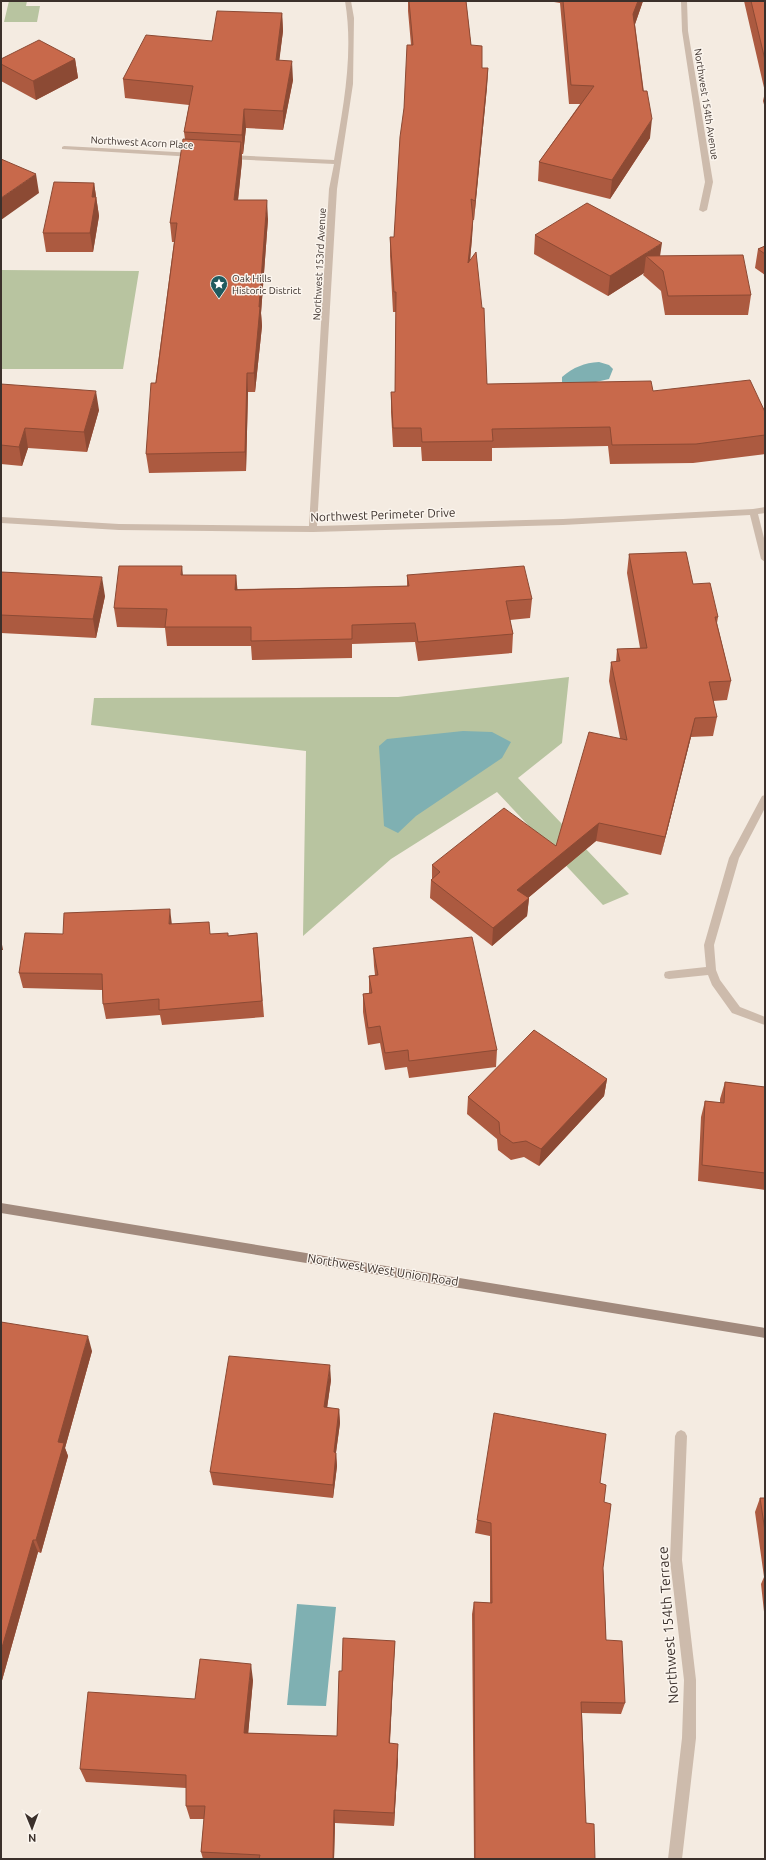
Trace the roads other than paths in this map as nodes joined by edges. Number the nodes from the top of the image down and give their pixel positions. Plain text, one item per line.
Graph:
1 (348, 1) edge
2 (684, 1) edge
3 (64, 148) dead end
4 (205, 155) edge
5 (220, 156) edge
6 (338, 162) junction
7 (704, 210) dead end
8 (765, 510) edge
9 (753, 512) junction
10 (1, 520) edge
11 (313, 529) junction
12 (765, 559) edge
13 (765, 799) edge
14 (711, 970) junction
15 (669, 975) dead end
16 (765, 1021) edge
17 (1, 1208) edge
18 (765, 1333) edge
19 (681, 1436) dead end
20 (675, 1859) edge

1 - 6 street, Northwest 153rd Avenue
2 - 7 street, Northwest 154th Avenue
3 - 4 street, Northwest Acorn Place
5 - 6 street
6 - 11 street, Northwest 153rd Avenue
8 - 9 street, Northwest Perimeter Drive
9 - 11 street, Northwest Perimeter Drive
9 - 12 street
10 - 11 street, Northwest Perimeter Drive
13 - 14 street
14 - 15 street
14 - 16 street
17 - 18 street, Northwest West Union Road
19 - 20 street, Northwest 154th Terrace

